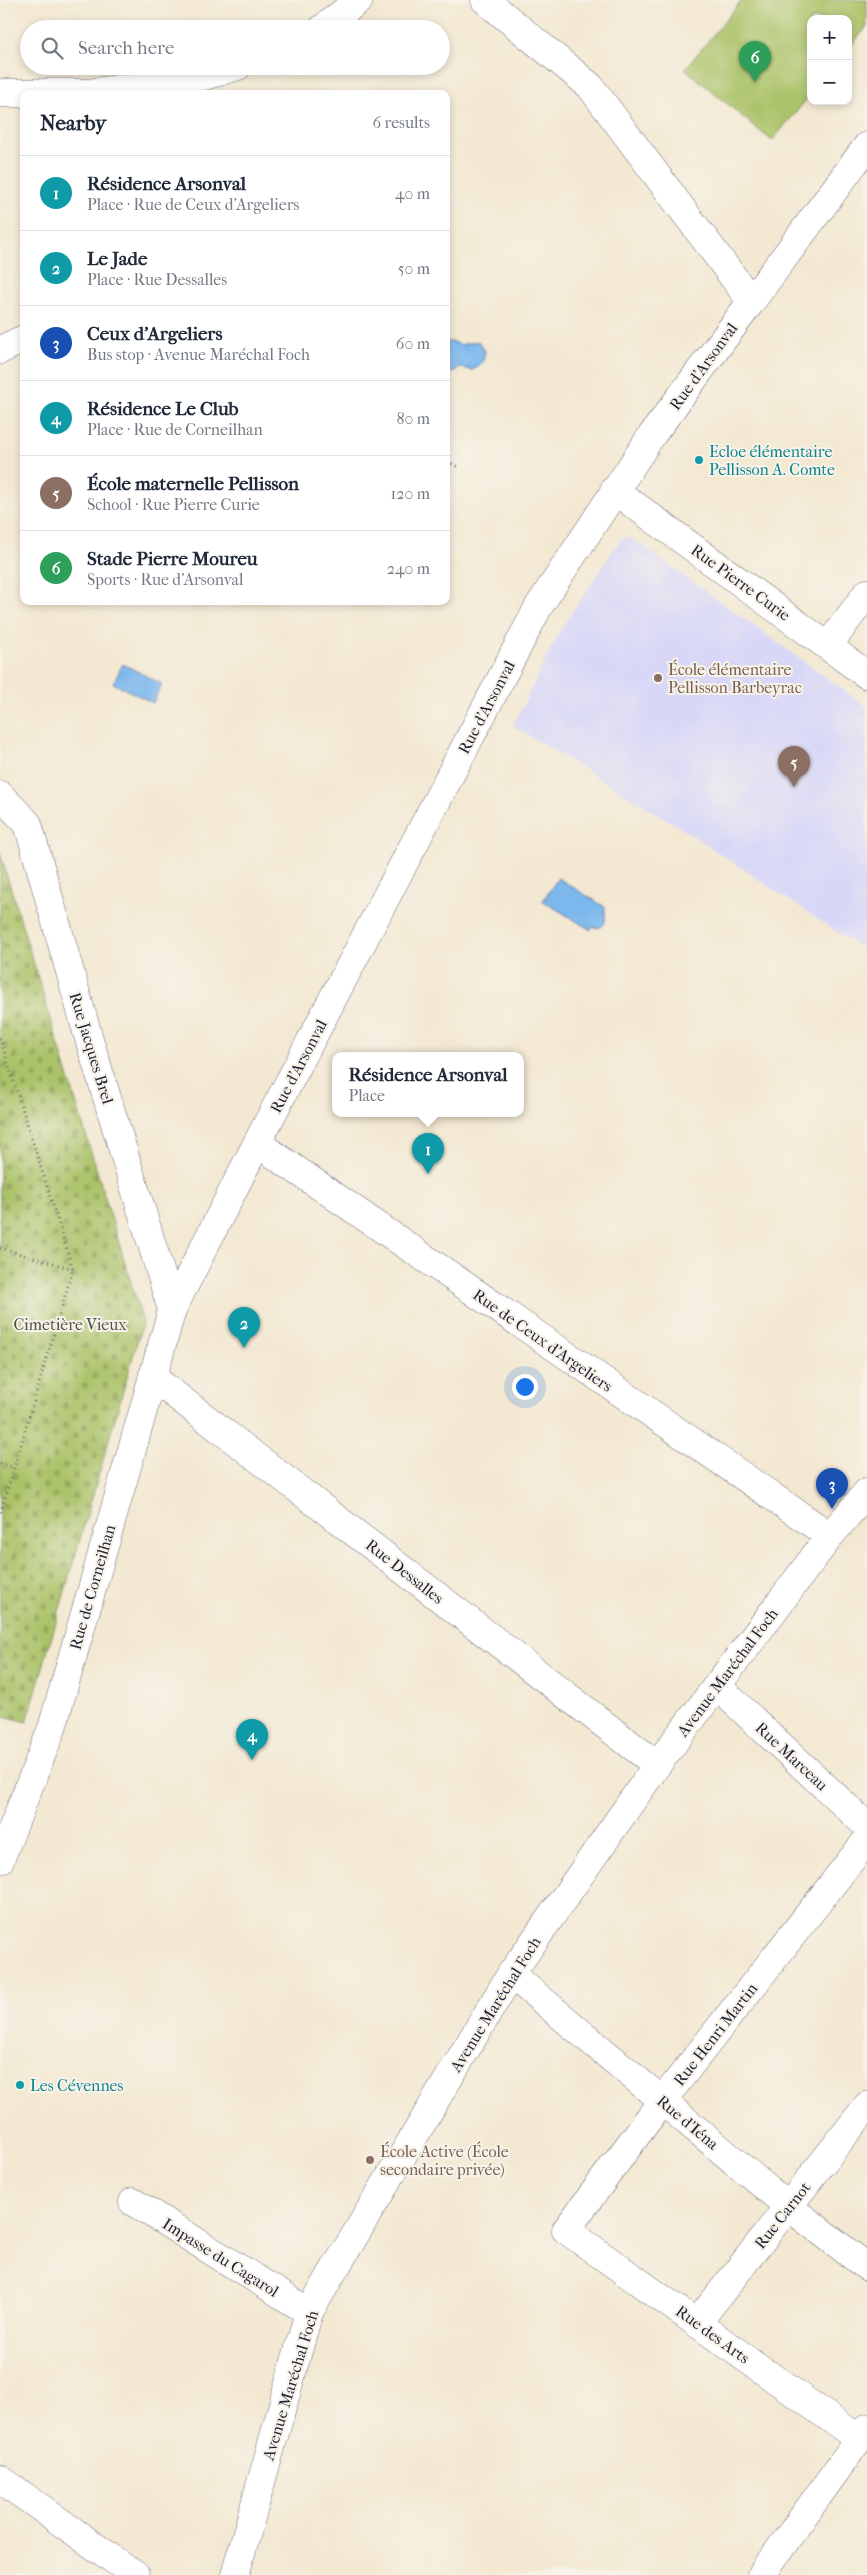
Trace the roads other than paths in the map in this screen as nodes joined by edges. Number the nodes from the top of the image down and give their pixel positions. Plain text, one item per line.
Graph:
1 (359, 0) edge
2 (485, 0) edge
3 (333, 20) edge
4 (219, 75) edge
5 (196, 86) edge
6 (134, 90) edge
7 (0, 93) edge
8 (20, 93) edge
9 (867, 146) edge
10 (751, 301) junction
11 (20, 341) edge
12 (0, 350) edge
13 (614, 490) junction
14 (867, 593) edge
15 (828, 646) junction
16 (867, 675) edge
17 (0, 795) edge
18 (257, 1143) junction
19 (172, 1310) junction
20 (152, 1377) junction
21 (867, 1492) edge
22 (830, 1536) junction
23 (717, 1686) junction
24 (657, 1765) junction
25 (867, 1826) edge
26 (867, 1840) edge
27 (0, 1860) edge
28 (511, 1974) junction
29 (662, 2102) junction
30 (867, 2106) edge
31 (134, 2202) dead end
32 (789, 2206) junction
33 (566, 2230) joint
34 (867, 2267) edge
35 (309, 2312) junction
36 (697, 2323) junction
37 (863, 2434) edge
38 (0, 2479) edge
39 (135, 2575) edge
40 (235, 2575) edge
41 (761, 2575) edge

1 - 3 street
2 - 10 street
4 - 5 street
5 - 6 street
7 - 8 street
9 - 10 street, Rue d'Arsonval
10 - 13 street, Rue d'Arsonval
11 - 12 street
13 - 15 street, Rue Pierre Curie
13 - 18 street, Rue d'Arsonval
14 - 15 street
15 - 16 street, Rue Pierre Curie
17 - 19 street, Rue Jacques Brel
18 - 19 street, Rue d'Arsonval
18 - 22 street, Rue de Ceux d'Argeliers
19 - 20 street, Rue de Corneilhan
20 - 24 street, Rue Dessalles
20 - 27 street, Rue de Corneilhan
21 - 22 street, Avenue Maréchal Foch
22 - 23 street, Avenue Maréchal Foch
23 - 24 street, Avenue Maréchal Foch
23 - 25 street, Rue Marceau
24 - 28 street, Avenue Maréchal Foch
26 - 29 street, Rue Henri Martin
28 - 29 street, Rue d'Iéna
28 - 35 street, Avenue Maréchal Foch
29 - 32 street, Rue d'Iéna
29 - 33 street, Rue Henri Martin
30 - 32 street, Rue Carnot
31 - 35 street, Impasse du Cagarol
32 - 34 street, Rue d'Iéna
32 - 36 street, Rue Carnot
33 - 36 street, Rue des Arts
35 - 40 street, Avenue Maréchal Foch
36 - 37 street, Rue des Arts
37 - 41 street
38 - 39 street

